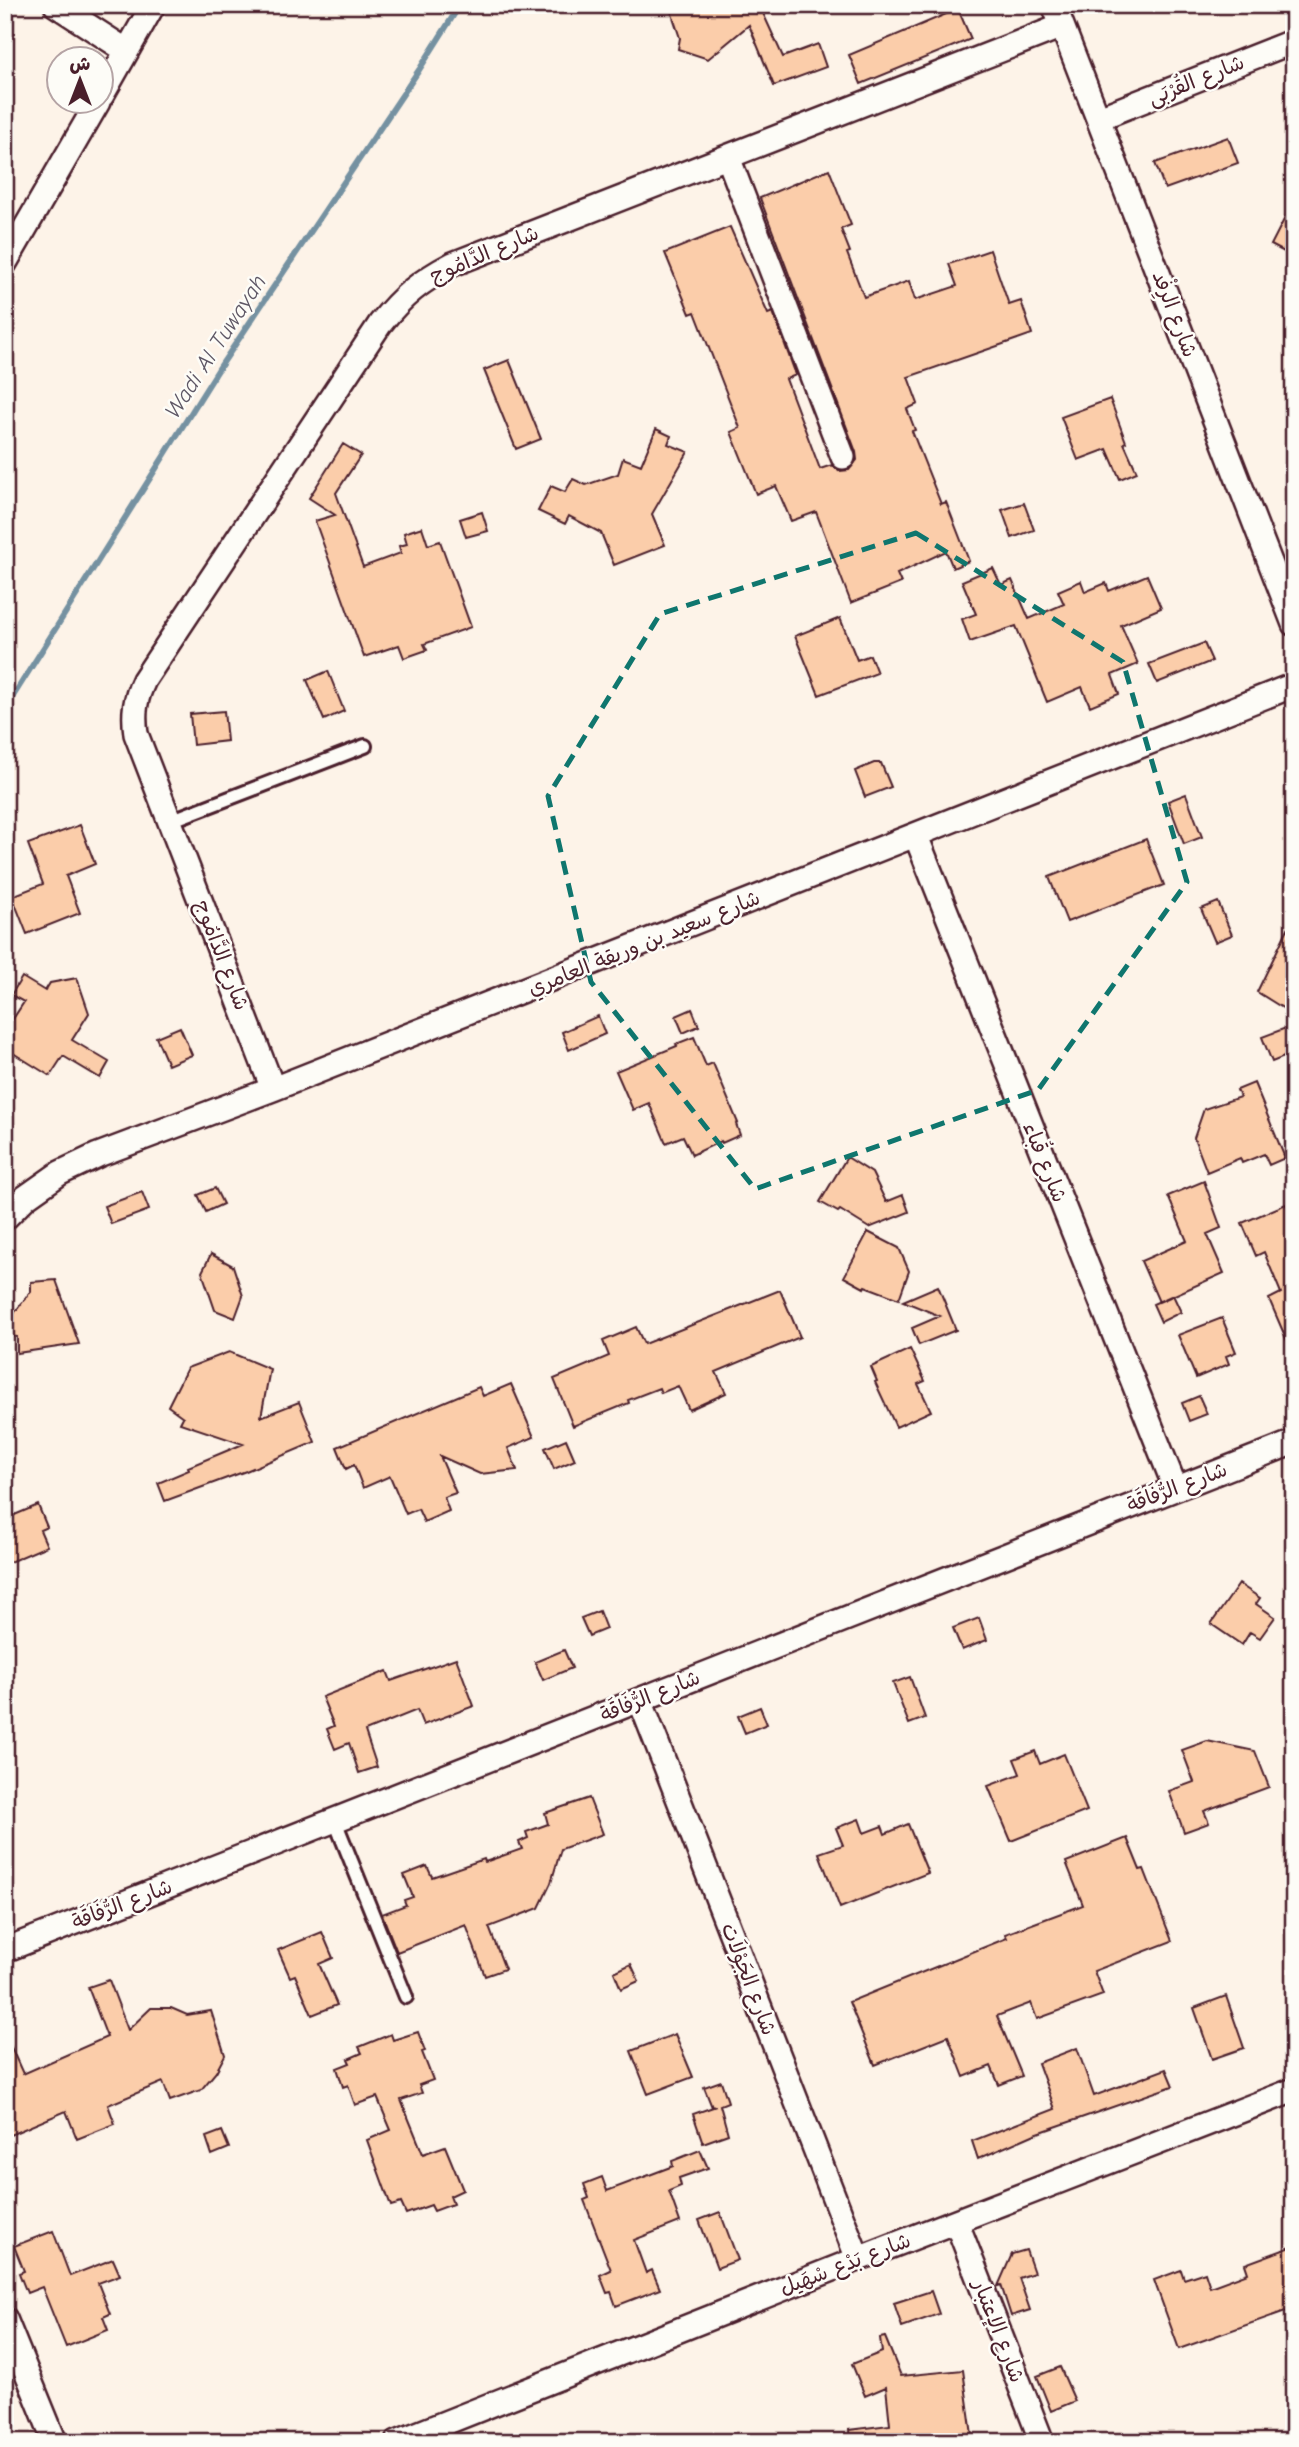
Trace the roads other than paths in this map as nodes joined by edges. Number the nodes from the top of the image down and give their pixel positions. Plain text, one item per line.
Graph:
1 (56, 5) edge
2 (153, 5) edge
3 (1058, 16) edge
4 (1294, 41) edge
5 (127, 51) junction
6 (116, 70) edge
7 (90, 116) edge
8 (1099, 118) junction
9 (728, 158) junction
10 (5, 263) edge
11 (843, 457) dead end
12 (1294, 624) edge
13 (1294, 685) edge
14 (365, 746) dead end
15 (170, 821) junction
16 (916, 836) junction
17 (273, 1089) junction
18 (5, 1217) edge
19 (1294, 1442) edge
20 (1175, 1487) junction
21 (640, 1700) junction
22 (334, 1821) junction
23 (5, 1950) edge
24 (406, 1997) dead end
25 (1294, 2090) edge
26 (956, 2221) junction
27 (858, 2259) junction
28 (5, 2319) edge
29 (435, 2435) edge
30 (55, 2442) edge
31 (397, 2442) edge
32 (1042, 2442) edge

1 - 5 street
2 - 5 street
3 - 8 street, شارع الرِفْد
3 - 9 street, شارع الدَّامُوج
4 - 8 street, شارع القُرْبَى
5 - 6 street
7 - 10 street
8 - 12 street, شارع الرِفْد
9 - 11 street
9 - 15 street, شارع الدَّامُوج
13 - 16 street, شارع سعيد بن وريقة العامري
14 - 15 lane
15 - 17 street, شارع الدَّامُوج
16 - 17 street, شارع سعيد بن وريقة العامري
16 - 20 street, شارع قُباء
17 - 18 street, شارع سعيد بن وريقة العامري
19 - 20 street, شارع الرُّفَاقَة
20 - 21 street, شارع الرُّفَاقَة
21 - 22 street, شارع الرُّفَاقَة
21 - 27 street, شارع الجَوْلاَت
22 - 23 street, شارع الرُّفَاقَة
22 - 24 lane
25 - 26 street, شارع بَدْع سْهَيل
26 - 27 street, شارع بَدْع سْهَيل
26 - 32 street, شارع الإعتبار
27 - 29 street, شارع بَدْع سْهَيل
28 - 30 street
29 - 31 street, شارع بَدْع سْهَيل

